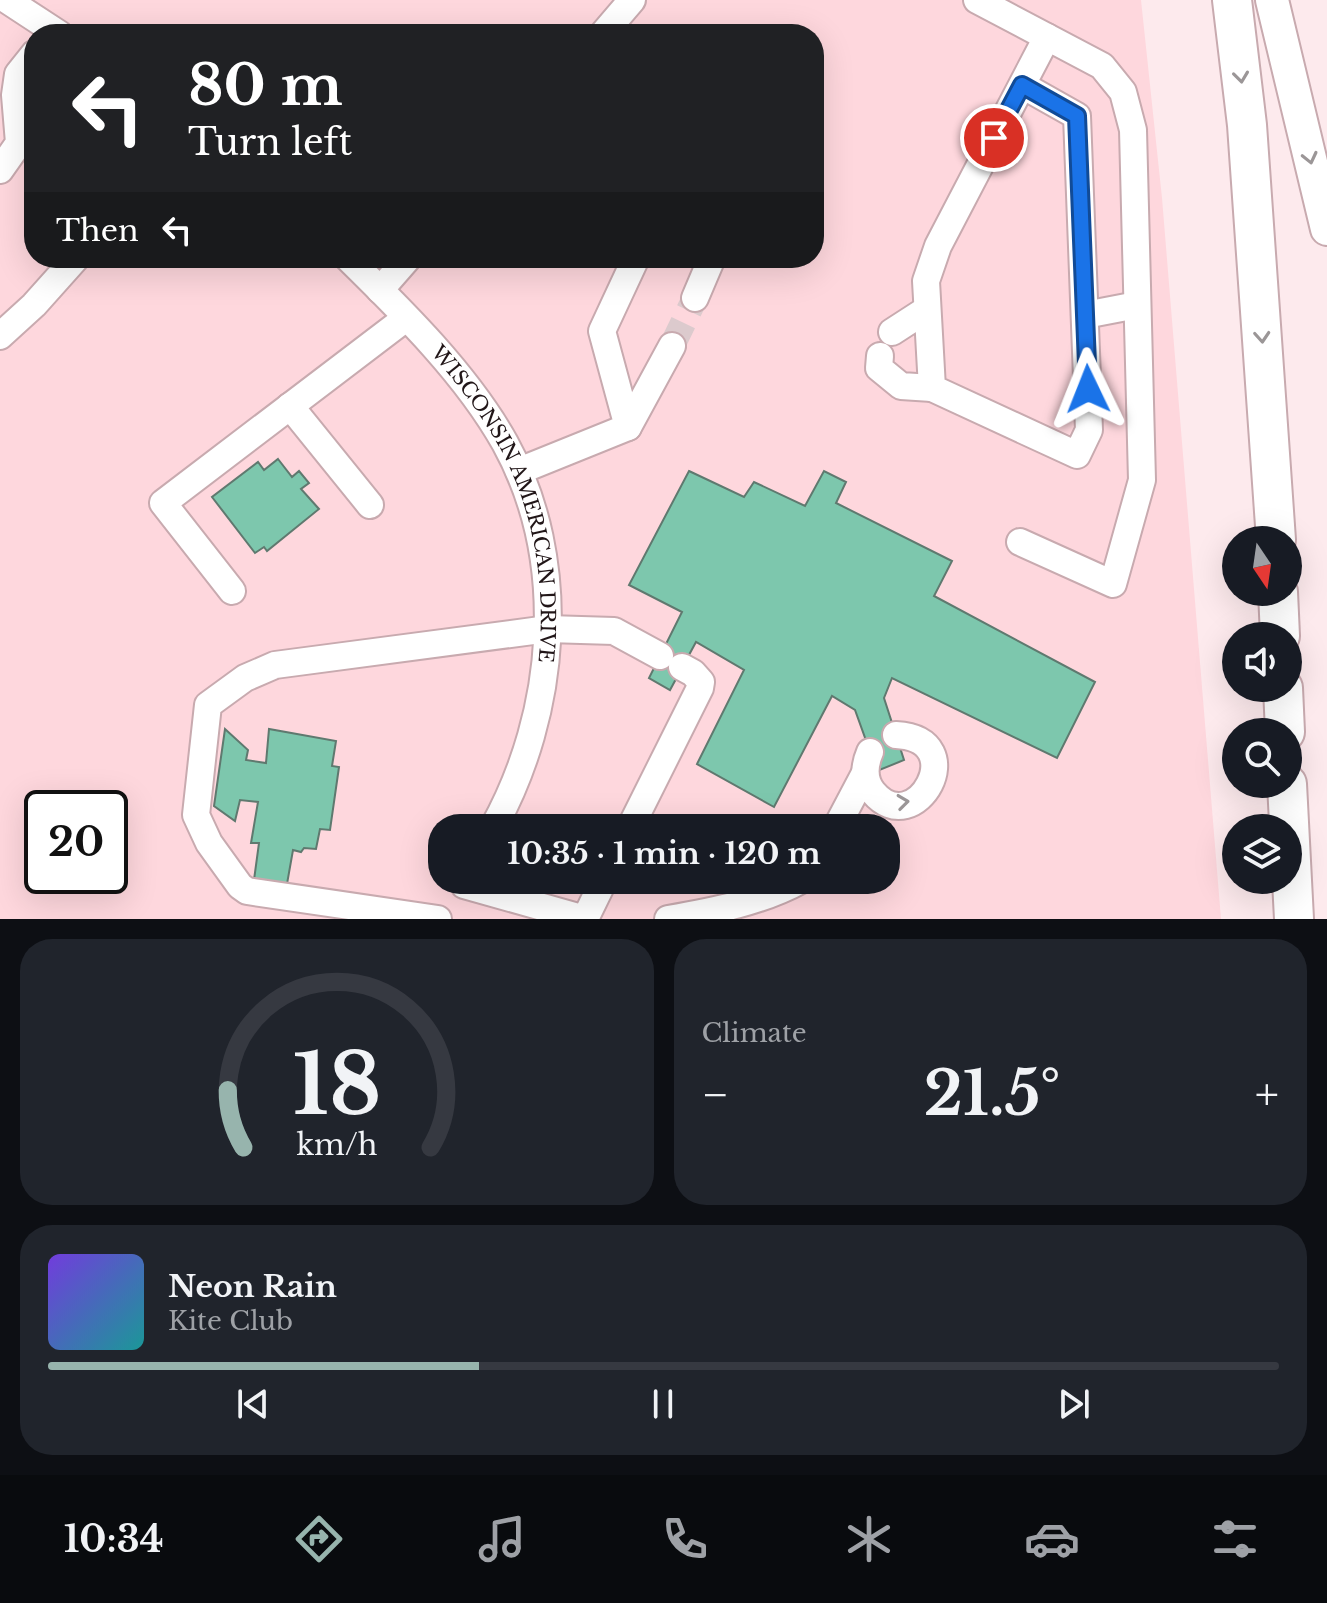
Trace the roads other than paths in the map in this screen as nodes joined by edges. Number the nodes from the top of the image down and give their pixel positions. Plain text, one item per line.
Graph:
1 (7, 0) edge
2 (632, 0) edge
3 (977, 0) edge
4 (1232, 0) edge
5 (1272, 0) edge
6 (41, 24) edge
7 (612, 24) edge
8 (1047, 37) junction
9 (24, 66) edge
10 (1022, 85) junction
11 (0, 170) edge
12 (1327, 229) edge
13 (67, 268) edge
14 (358, 268) edge
15 (399, 268) edge
16 (631, 268) edge
17 (708, 268) edge
18 (380, 290) junction
19 (695, 298) tunnel mouth
20 (1137, 305) junction
21 (926, 310) junction
22 (1085, 315) junction
23 (406, 318) junction
24 (0, 336) edge
25 (672, 346) tunnel mouth
26 (932, 388) junction
27 (290, 406) junction
28 (628, 427) junction
29 (519, 471) junction
30 (370, 505) dead end
31 (1275, 526) edge
32 (1020, 542) dead end
33 (232, 591) dead end
34 (548, 629) junction
35 (896, 735) dead end
36 (1288, 798) edge
37 (500, 814) edge
38 (637, 814) edge
39 (843, 814) edge
40 (461, 894) edge
41 (502, 894) edge
42 (597, 894) edge
43 (773, 894) edge
44 (438, 919) edge
45 (451, 919) edge
46 (585, 919) edge
47 (668, 919) edge
48 (1294, 919) edge

1 - 6 street
2 - 7 street
3 - 8 street
4 -> 31 highway
5 -> 12 main road
8 - 10 street
8 - 20 street
9 - 11 street
10 - 21 street
10 - 22 street
13 - 24 street
14 - 18 street, WISCONSIN AMERICAN DRIVE
15 - 18 street
16 - 28 street
17 - 19 street
18 - 23 street, WISCONSIN AMERICAN DRIVE
20 - 22 street
20 - 32 street
21 - 26 street
21 - 26 street
22 - 26 street
23 - 27 street
23 - 29 street, WISCONSIN AMERICAN DRIVE
25 - 28 street
27 - 30 street
27 - 33 street
28 - 29 street
29 - 34 street, WISCONSIN AMERICAN DRIVE
34 - 37 street, WISCONSIN AMERICAN DRIVE
34 - 38 street
34 - 44 street
39 -> 35 street
36 - 48 highway
40 - 45 street
41 - 46 street
42 - 46 street
43 - 47 street

